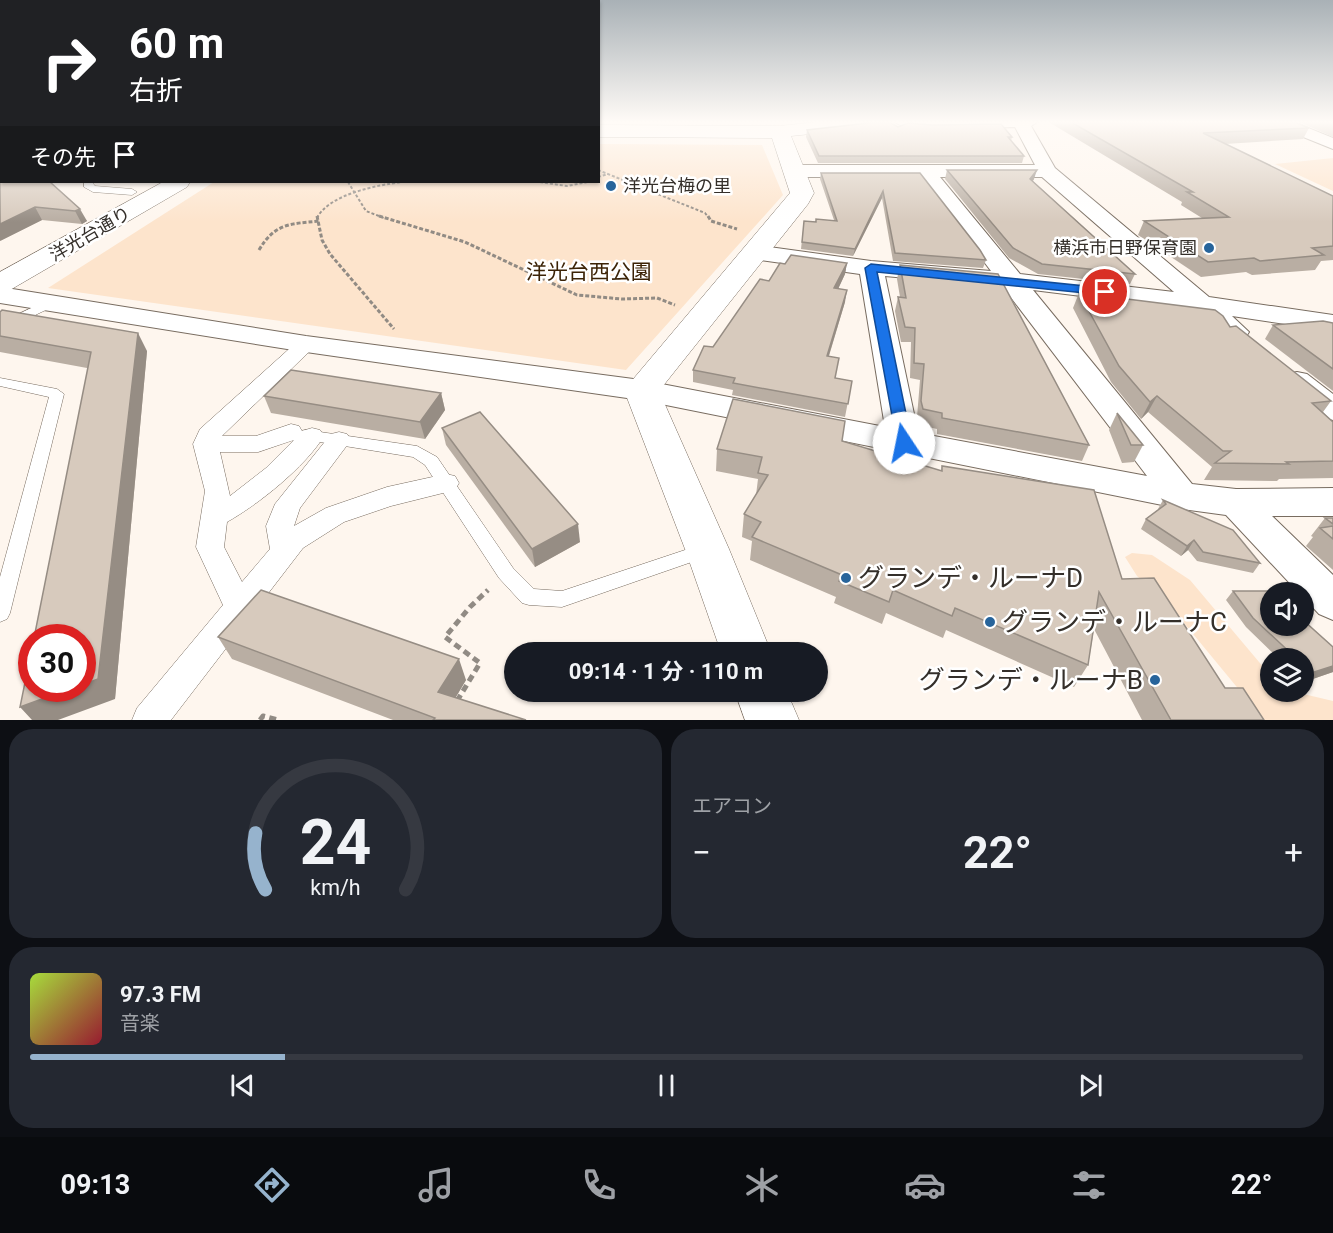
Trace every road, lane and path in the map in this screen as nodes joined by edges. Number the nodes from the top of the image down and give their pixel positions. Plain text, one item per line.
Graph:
1 (788, 155) edge
2 (1040, 155) edge
3 (600, 171) edge
4 (794, 171) junction
5 (925, 171) junction
6 (1047, 171) junction
7 (608, 174) junction
8 (600, 176) edge
9 (88, 183) edge
10 (177, 183) edge
11 (348, 183) edge
12 (395, 183) edge
13 (547, 183) edge
14 (583, 183) edge
15 (141, 187) edge
16 (352, 192) junction
17 (319, 221) junction
18 (747, 241) junction
19 (259, 250) dead end
20 (0, 267) edge
21 (871, 268) junction
22 (1010, 280) junction
23 (0, 285) edge
24 (0, 296) edge
25 (657, 298) dead end
26 (1199, 303) junction
27 (48, 304) junction
28 (1333, 322) edge
29 (0, 328) edge
30 (396, 331) dead end
31 (306, 344) junction
32 (1253, 346) edge
33 (1280, 367) edge
34 (0, 382) edge
35 (641, 390) junction
36 (1333, 410) edge
37 (302, 434) junction
38 (339, 440) junction
39 (904, 443) junction
40 (205, 444) junction
41 (446, 483) junction
42 (1182, 495) junction
43 (1333, 502) edge
44 (1236, 503) junction
45 (213, 517) junction
46 (707, 549) junction
47 (284, 551) junction
48 (507, 573) junction
49 (1333, 602) edge
50 (240, 609) junction
51 (0, 613) edge
52 (742, 642) edge
53 (765, 702) edge
54 (452, 711) edge
55 (149, 720) edge
56 (260, 720) edge
57 (278, 720) edge
58 (772, 720) edge

1 - 4 street
2 - 6 street
3 - 7 path
4 - 5 street
4 - 18 street
5 - 6 street
5 - 22 street
6 - 26 street
7 - 8 path
7 - 18 path
9 - 15 lane
10 - 23 street, 洋光台通り
11 - 16 path
12 - 16 path
13 - 14 path
15 - 20 street, 洋光台通り
16 - 17 path
16 - 25 path
17 - 19 path
17 - 30 path
18 - 21 street
18 - 35 street
21 - 22 street
21 - 39 street
22 - 26 street
22 - 42 street
24 - 27 street
26 - 28 street
26 - 32 street
27 - 29 lane
27 - 31 street
31 - 35 street
31 - 40 street
33 - 36 street
34 - 51 lane
35 - 39 street
35 - 46 street
37 - 38 lane
37 - 40 street
37 - 45 street
38 - 41 lane
38 - 47 street
39 - 42 street
40 - 45 street
41 - 47 street
41 - 48 lane
42 - 44 street
43 - 44 street
44 - 49 street
45 - 50 street
46 - 48 lane
46 - 52 street
47 - 50 street
48 - 54 path
50 - 55 street
53 - 58 street
56 - 57 path

